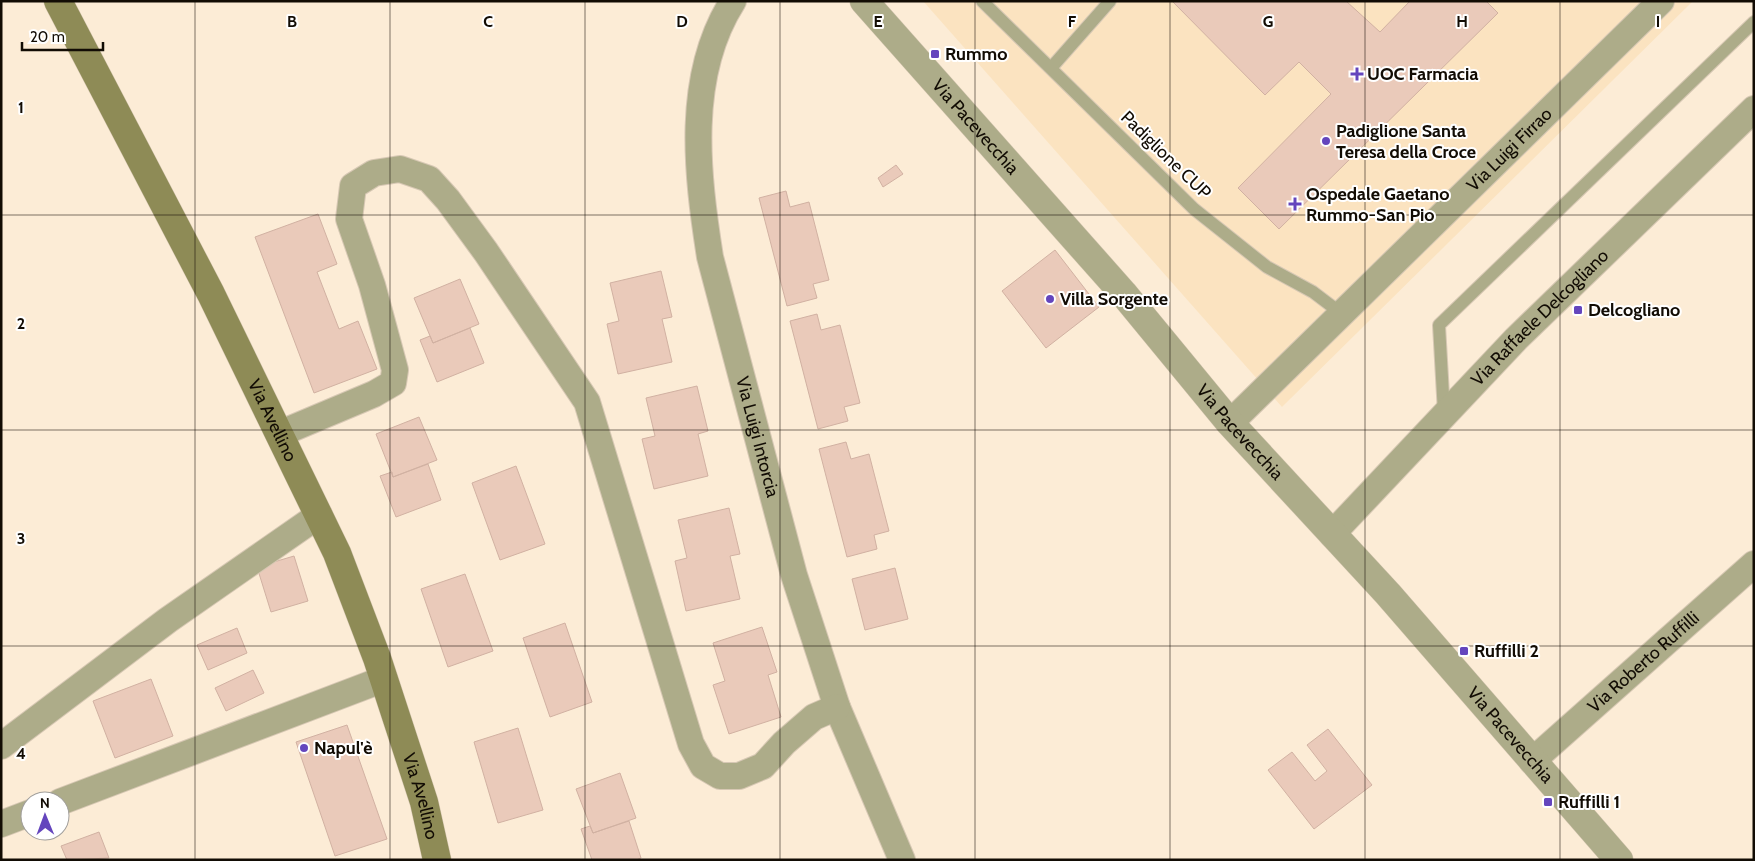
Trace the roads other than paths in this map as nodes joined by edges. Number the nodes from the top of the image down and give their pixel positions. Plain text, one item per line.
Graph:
1 (58, 1) edge
2 (733, 1) edge
3 (864, 1) edge
4 (982, 1) edge
5 (1110, 1) edge
6 (1661, 1) edge
7 (1754, 22) edge
8 (1052, 68) junction
9 (1754, 109) edge
10 (1342, 314) junction
11 (1444, 416) junction
12 (1230, 422) junction
13 (279, 434) junction
14 (319, 515) junction
15 (1332, 534) junction
16 (1754, 564) edge
17 (384, 679) junction
18 (837, 707) junction
19 (1, 746) edge
20 (1532, 761) junction
21 (70, 798) edge
22 (20, 817) edge
23 (1, 824) edge
24 (438, 860) edge
25 (902, 860) edge
26 (1619, 860) edge

1 - 13 main road, Via Avellino
2 - 18 street, Via Luigi Intorcia
3 - 12 street, Via Pacevecchia
4 - 8 lane, Padiglione CUP
5 - 8 lane
6 - 10 street, Via Luigi Firrao
7 - 11 lane
8 - 10 lane, Padiglione CUP
9 - 11 street, Via Raffaele Delcogliano
10 - 12 street, Via Luigi Firrao
11 - 15 street, Via Raffaele Delcogliano
12 - 15 street, Via Pacevecchia
13 - 14 main road, Via Avellino
13 - 18 street
14 - 17 main road, Via Avellino
14 - 19 street
15 - 20 street, Via Pacevecchia
16 - 20 street, Via Roberto Ruffilli
17 - 21 street
17 - 24 main road, Via Avellino
18 - 25 street, Via Luigi Intorcia
20 - 26 street, Via Pacevecchia
22 - 23 street

